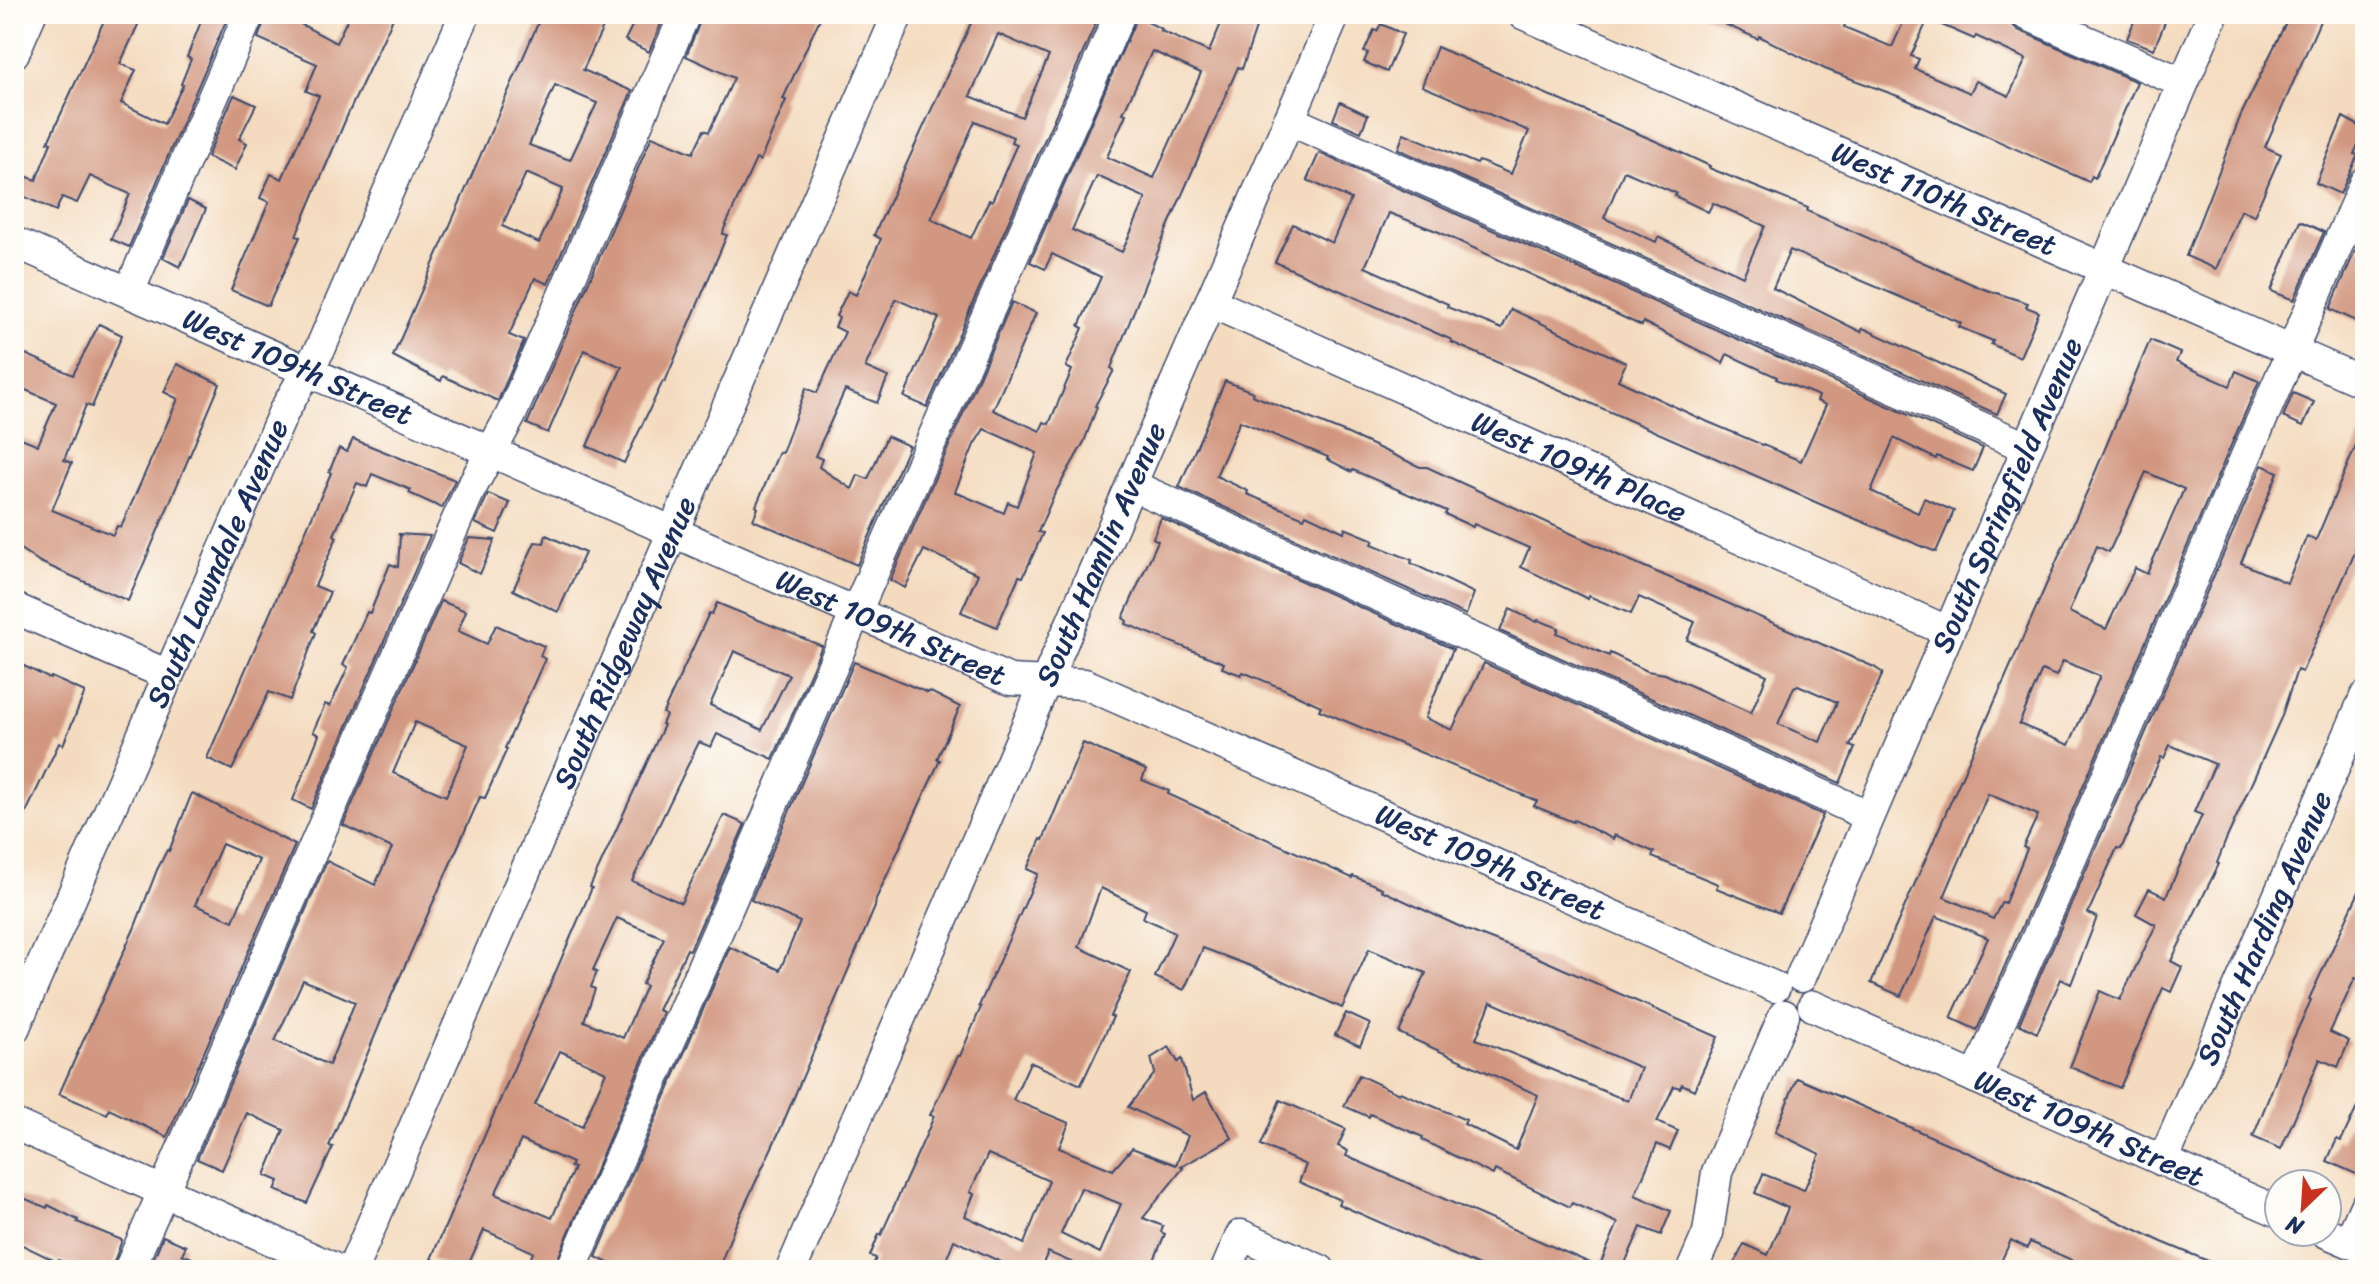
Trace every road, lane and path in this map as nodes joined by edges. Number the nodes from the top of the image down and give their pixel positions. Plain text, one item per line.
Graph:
1 (31, 14) edge
2 (249, 14) edge
3 (465, 14) edge
4 (685, 14) edge
5 (898, 14) edge
6 (1120, 14) edge
7 (1335, 14) edge
8 (1523, 14) edge
9 (2025, 14) edge
10 (2213, 14) edge
11 (14, 53) edge
12 (2183, 83) junction
13 (1289, 120) junction
14 (2365, 182) edge
15 (14, 242) edge
16 (2103, 268) junction
17 (129, 292) junction
18 (1210, 302) junction
19 (2292, 351) junction
20 (307, 371) junction
21 (2365, 383) edge
22 (2026, 447) junction
23 (491, 452) junction
24 (1131, 485) junction
25 (672, 531) junction
26 (14, 608) edge
27 (856, 612) junction
28 (1947, 631) junction
29 (168, 675) junction
30 (1045, 682) junction
31 (2365, 697) edge
32 (1869, 816) junction
33 (26, 967) edge
34 (1787, 993) junction
35 (14, 1029) edge
36 (1976, 1078) junction
37 (14, 1124) edge
38 (2163, 1161) junction
39 (163, 1191) junction
40 (2263, 1205) edge
41 (2365, 1206) edge
42 (2347, 1241) edge
43 (129, 1270) edge
44 (338, 1270) edge
45 (352, 1270) edge
46 (571, 1270) edge
47 (791, 1270) edge
48 (1226, 1270) edge
49 (1320, 1270) edge
50 (1692, 1270) edge

1 - 11 street
2 - 17 street
3 - 20 street, South Lawndale Avenue
4 - 23 street
5 - 25 street, South Ridgeway Avenue
6 - 27 street
7 - 13 street, South Hamlin Avenue
8 - 16 street, West 110th Street
9 - 12 street
10 - 12 street, South Springfield Avenue
12 - 16 street, South Springfield Avenue
13 - 18 street, South Hamlin Avenue
13 - 22 street
14 - 19 street
15 - 17 street, West 109th Street
16 - 19 street, West 110th Street
16 - 22 street, South Springfield Avenue
17 - 20 street, West 109th Street
18 - 24 street, South Hamlin Avenue
18 - 28 street, West 109th Place
19 - 21 street, West 110th Street
19 - 36 street
20 - 23 street, West 109th Street
20 - 29 street, South Lawndale Avenue
22 - 28 street, South Springfield Avenue
23 - 25 street, West 109th Street
23 - 39 street
24 - 30 street, South Hamlin Avenue
24 - 32 street
25 - 27 street, West 109th Street
25 - 45 street, South Ridgeway Avenue
26 - 29 street
27 - 30 street, West 109th Street
27 - 46 street
28 - 32 street, South Springfield Avenue
29 - 33 street, South Lawndale Avenue
30 - 34 street, West 109th Street
30 - 47 street, South Hamlin Avenue
31 - 38 street, South Harding Avenue
32 - 34 street, South Springfield Avenue
33 - 35 street, South Lawndale Avenue
34 - 36 street, West 109th Street
34 - 50 street, South Springfield Avenue
36 - 38 street, West 109th Street
37 - 39 street
38 - 40 street, West 109th Street
39 - 43 street
39 - 44 street
41 - 42 street
48 - 49 street

